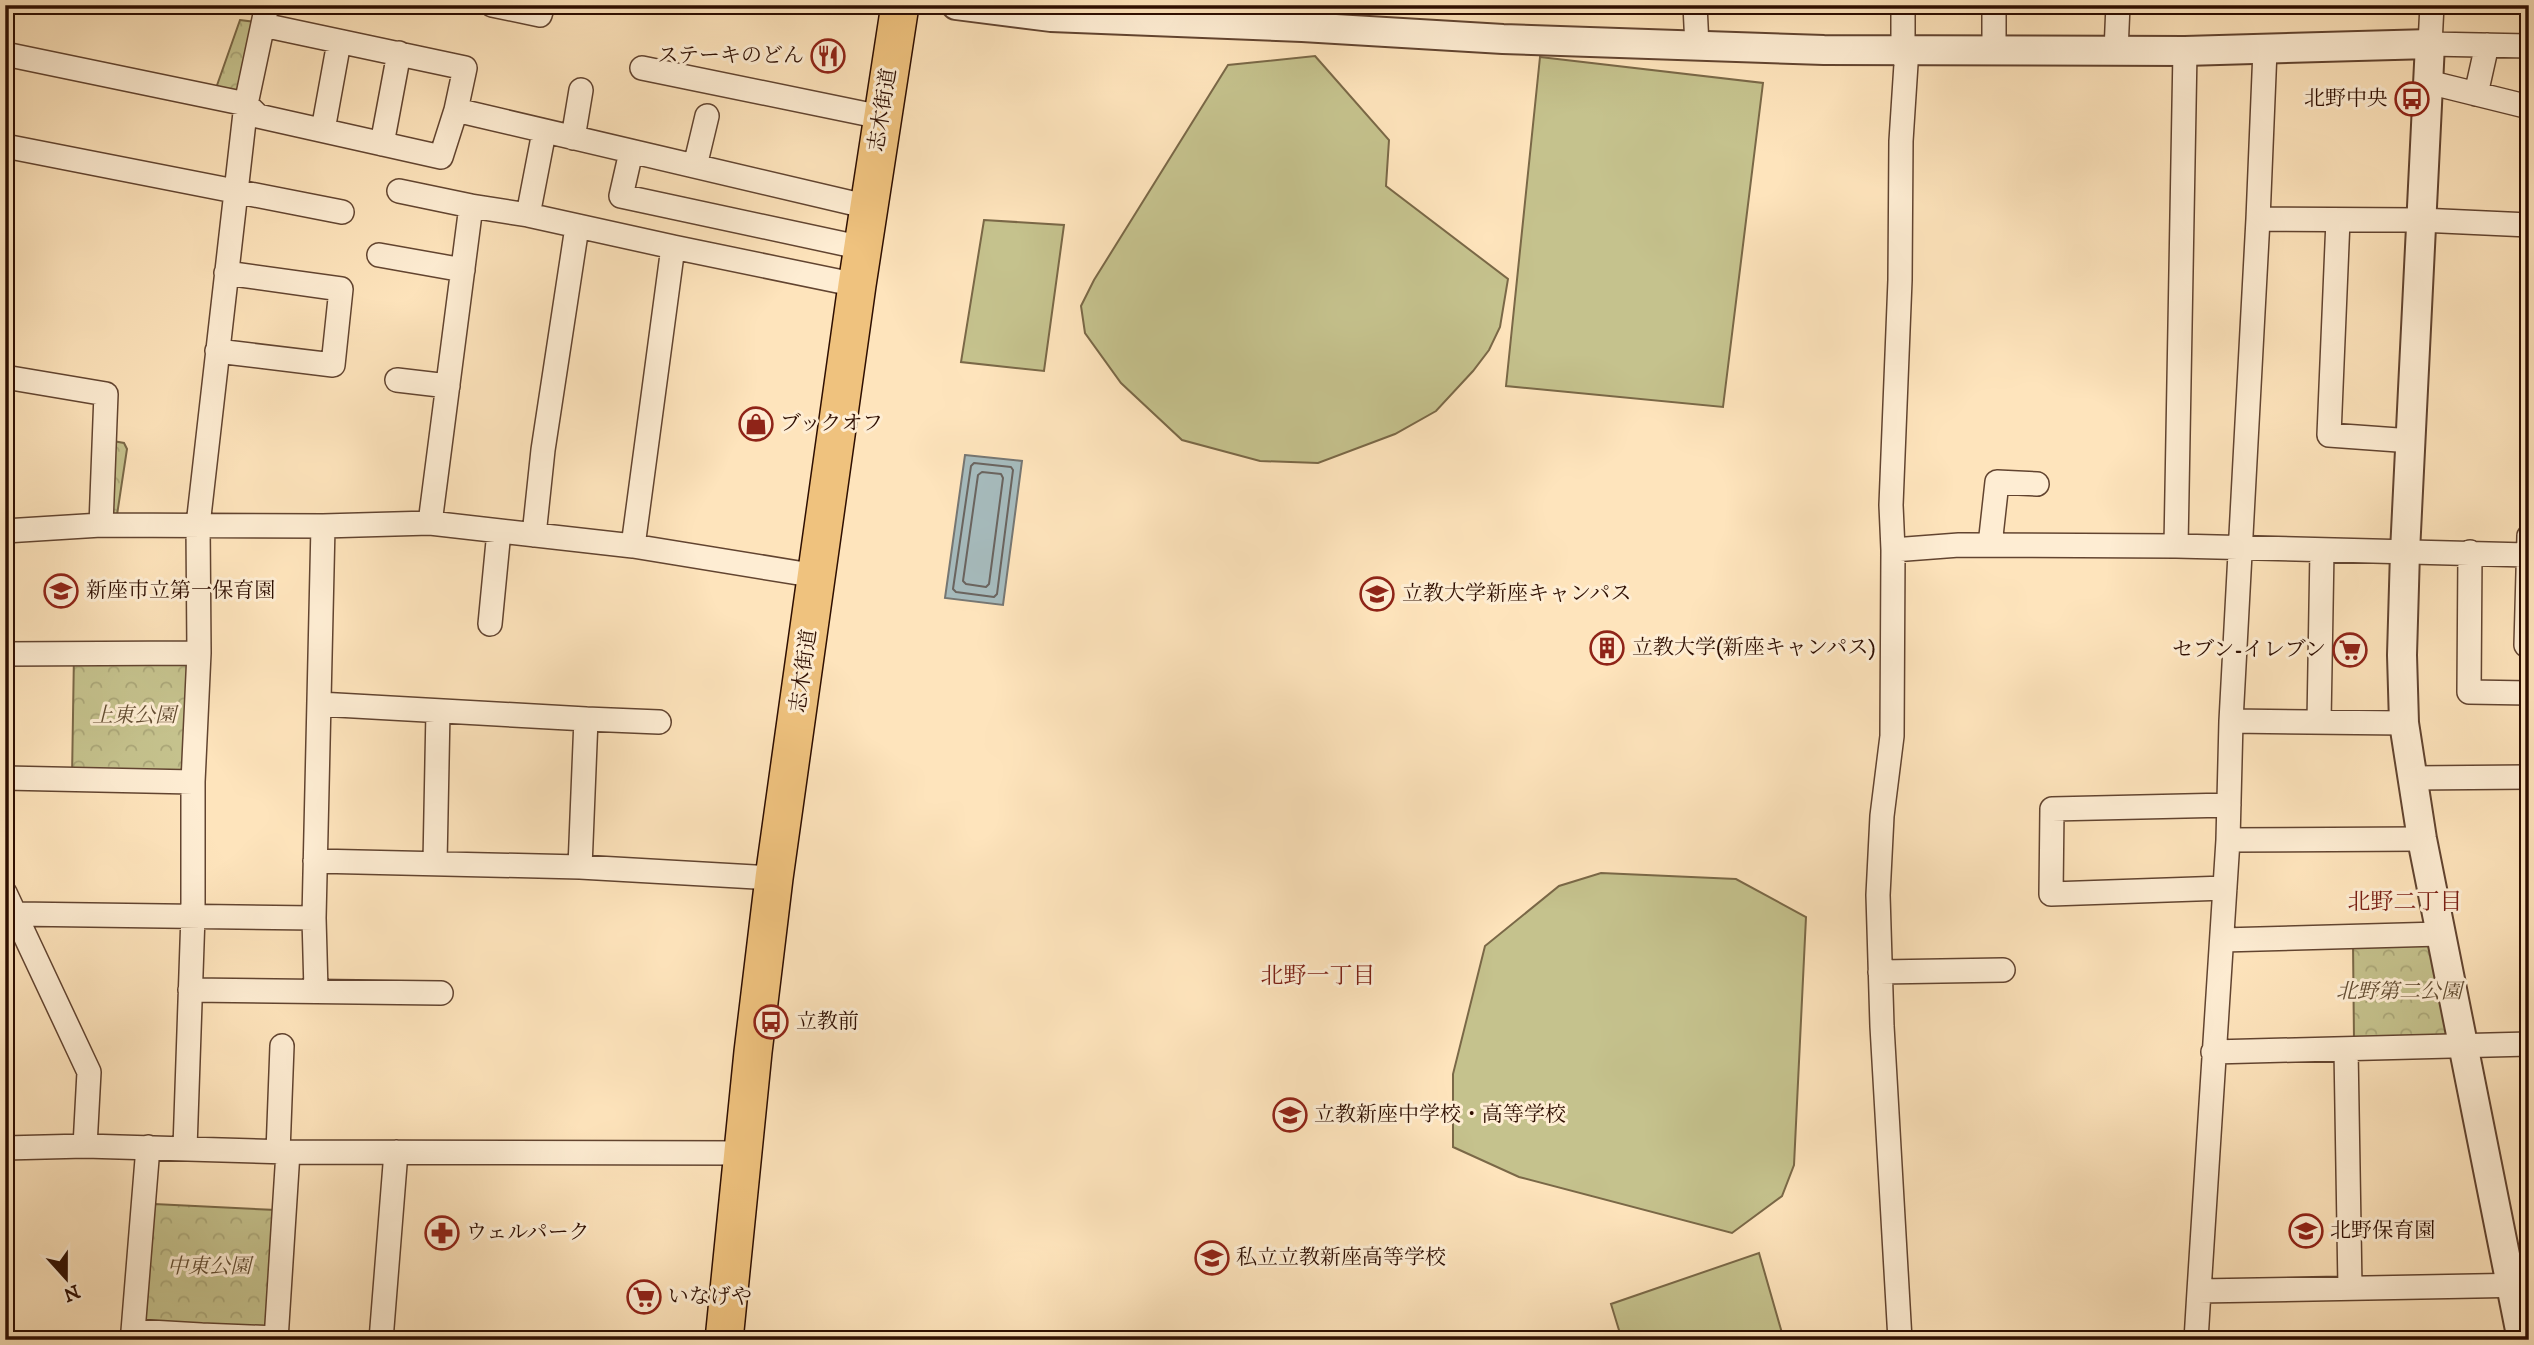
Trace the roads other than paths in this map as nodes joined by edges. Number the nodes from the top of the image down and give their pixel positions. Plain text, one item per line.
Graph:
1 (492, 5) edge
2 (542, 5) edge
3 (900, 5) edge
4 (956, 5) edge
5 (1695, 5) edge
6 (1903, 5) edge
7 (1994, 5) edge
8 (2118, 5) edge
9 (2432, 5) edge
10 (265, 15) edge
11 (1317, 17) edge
12 (339, 42) junction
13 (2430, 44) junction
14 (2487, 45) junction
15 (1697, 46) junction
16 (2529, 46) edge
17 (2265, 50) junction
18 (2116, 51) junction
19 (2185, 51) junction
20 (1903, 52) junction
21 (1994, 52) junction
22 (399, 53) junction
23 (5, 54) edge
24 (642, 68) dead end
25 (2428, 82) junction
26 (581, 90) dead end
27 (2476, 94) junction
28 (246, 104) junction
29 (2529, 107) edge
30 (456, 110) junction
31 (707, 116) dead end
32 (881, 117) junction
33 (323, 130) junction
34 (544, 132) junction
35 (573, 138) junction
36 (382, 144) junction
37 (5, 146) edge
38 (631, 152) junction
39 (695, 166) junction
40 (399, 191) dead end
41 (235, 192) junction
42 (471, 206) junction
43 (869, 207) junction
44 (342, 212) dead end
45 (528, 215) junction
46 (2258, 219) junction
47 (2338, 220) junction
48 (2420, 220) junction
49 (2529, 225) edge
50 (576, 227) junction
51 (673, 247) junction
52 (863, 248) junction
53 (379, 255) dead end
54 (463, 270) junction
55 (226, 273) junction
56 (857, 285) junction
57 (217, 351) junction
58 (5, 377) edge
59 (397, 380) dead end
60 (448, 386) junction
61 (2412, 441) junction
62 (2037, 484) dead end
63 (430, 523) junction
64 (198, 524) junction
65 (6, 525) edge
66 (101, 525) junction
67 (323, 526) junction
68 (499, 531) junction
69 (534, 535) junction
70 (1990, 545) junction
71 (2528, 545) edge
72 (633, 546) junction
73 (2176, 546) junction
74 (2241, 547) junction
75 (1894, 550) junction
76 (2322, 550) junction
77 (2405, 552) junction
78 (2470, 552) junction
79 (817, 576) junction
80 (490, 624) dead end
81 (2529, 645) edge
82 (199, 653) junction
83 (5, 654) edge
84 (2529, 694) edge
85 (319, 704) junction
86 (438, 711) junction
87 (586, 719) junction
88 (2231, 721) junction
89 (659, 722) dead end
90 (2319, 722) junction
91 (2404, 723) junction
92 (2529, 777) edge
93 (5, 778) edge
94 (2412, 778) junction
95 (193, 782) junction
96 (2229, 805) junction
97 (2422, 839) junction
98 (2228, 840) junction
99 (315, 861) junction
100 (435, 863) junction
101 (580, 867) junction
102 (774, 878) junction
103 (2225, 888) junction
104 (5, 893) edge
105 (16, 914) junction
106 (193, 915) junction
107 (314, 918) junction
108 (2441, 934) junction
109 (2221, 940) junction
110 (2003, 970) dead end
111 (1880, 972) junction
112 (190, 990) junction
113 (316, 991) junction
114 (441, 993) dead end
115 (2529, 1044) edge
116 (2464, 1045) junction
117 (282, 1046) dead end
118 (2346, 1049) junction
119 (2213, 1052) junction
120 (85, 1146) junction
121 (148, 1147) junction
122 (185, 1148) junction
123 (5, 1149) edge
124 (283, 1152) junction
125 (396, 1152) junction
126 (744, 1153) junction
127 (2520, 1285) edge
128 (2350, 1288) junction
129 (2199, 1291) junction
130 (133, 1336) edge
131 (201, 1337) edge
132 (276, 1339) edge
133 (381, 1340) edge
134 (724, 1340) edge
135 (1900, 1340) edge
136 (2196, 1340) edge
137 (2522, 1340) edge

1 - 2 street
3 - 32 main road, 志木街道
4 - 11 street
5 - 15 street
6 - 20 street
7 - 21 street
8 - 18 street
9 - 13 street
10 - 12 street
10 - 28 street
11 - 15 street
12 - 22 street
12 - 33 street
13 - 14 street
13 - 17 street
13 - 25 street
14 - 16 street
14 - 27 street
15 - 20 street
17 - 19 street
17 - 46 street
18 - 19 street
18 - 21 street
19 - 73 street
20 - 21 street
20 - 75 street
22 - 30 street
22 - 36 street
23 - 28 street
24 - 32 street
25 - 27 street
25 - 48 street
26 - 35 street
27 - 29 street
28 - 33 street
28 - 41 street
30 - 34 street
30 - 36 street
31 - 39 street
32 - 43 main road, 志木街道
33 - 36 street
34 - 35 street
34 - 45 street
35 - 38 street
37 - 41 street
38 - 39 street
38 - 52 street
39 - 43 street
40 - 42 street
41 - 44 street
41 - 55 street
42 - 45 street
42 - 54 street
43 - 52 main road, 志木街道
45 - 50 street
46 - 47 street
46 - 74 street
47 - 48 street
47 - 61 street
48 - 49 street
48 - 61 street
50 - 51 street
50 - 69 street
51 - 56 street
51 - 72 street
52 - 56 main road, 志木街道
53 - 54 street
54 - 60 street
55 - 57 street
55 - 57 street
56 - 79 main road, 志木街道
57 - 64 street
58 - 66 street
59 - 60 street
60 - 63 street
61 - 77 street
62 - 70 street
63 - 67 street
63 - 68 street
64 - 66 street
64 - 67 street
64 - 82 street
65 - 66 street
67 - 85 street
68 - 69 street
68 - 80 street
69 - 72 street
70 - 73 street
70 - 75 street
71 - 78 street
71 - 81 street
72 - 79 street
73 - 74 street
74 - 76 street
74 - 88 street
75 - 111 street
76 - 77 street
76 - 90 street
77 - 78 street
77 - 91 street
78 - 84 street
79 - 102 main road, 志木街道
82 - 83 street
82 - 95 street
85 - 86 street
85 - 99 street
86 - 87 street
86 - 100 street
87 - 89 street
87 - 101 street
88 - 90 street
88 - 96 street
90 - 91 street
91 - 94 street
92 - 94 street
93 - 95 street
94 - 97 street
95 - 106 street
96 - 98 street
96 - 103 street
97 - 98 street
97 - 108 street
98 - 103 street
99 - 100 street
99 - 107 street
100 - 101 street
101 - 102 street
102 - 126 main road, 志木街道
103 - 109 street
104 - 105 street
105 - 106 street
105 - 120 street
106 - 107 street
106 - 112 street
107 - 113 street
108 - 109 street
108 - 116 street
109 - 119 street
110 - 111 street
111 - 135 street
112 - 113 street
112 - 122 street
113 - 114 street
115 - 116 street
116 - 118 street
116 - 127 street
117 - 124 street
118 - 119 street
118 - 128 street
119 - 129 street
120 - 121 street
120 - 123 street
121 - 122 street
121 - 130 street
122 - 124 street
124 - 125 street
124 - 132 street
125 - 126 street
125 - 133 street
126 - 134 main road, 志木街道
127 - 128 street
127 - 137 street
128 - 129 street
129 - 136 street
130 - 131 street
131 - 132 street

